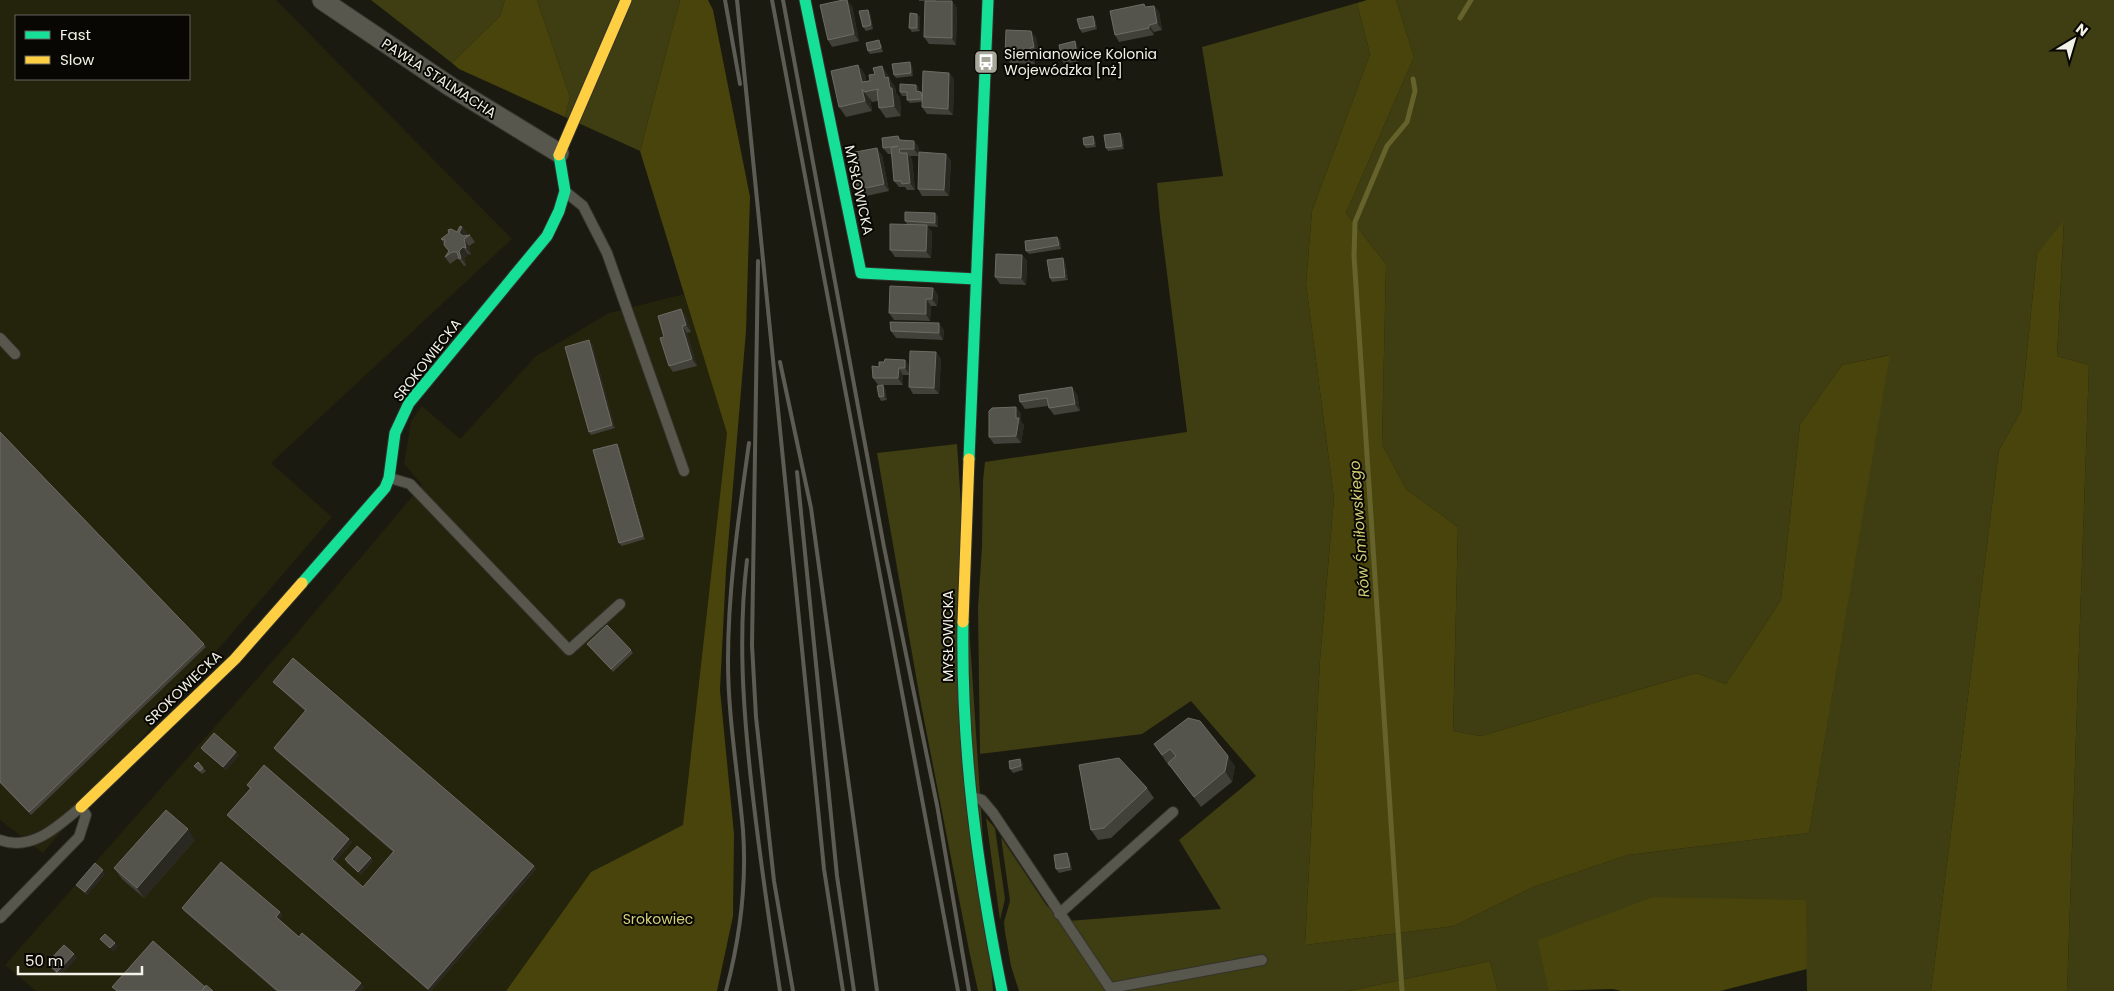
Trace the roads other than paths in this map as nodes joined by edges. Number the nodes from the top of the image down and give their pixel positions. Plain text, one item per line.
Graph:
1 (322, 0) edge
2 (626, 0) edge
3 (805, 0) edge
4 (988, 0) edge
5 (559, 152) junction
6 (565, 191) junction
7 (976, 279) junction
8 (0, 338) edge
9 (15, 354) dead end
10 (684, 471) dead end
11 (389, 478) junction
12 (620, 604) dead end
13 (970, 796) junction
14 (81, 807) junction
15 (1173, 812) dead end
16 (0, 840) edge
17 (1058, 914) junction
18 (0, 918) edge
19 (1262, 960) dead end
20 (1111, 990) edge
21 (1002, 991) edge

1 - 5 street, PAWŁA STALMACHA
2 - 5 street
3 - 7 street, MYSŁOWICKA
4 - 7 street, MYSŁOWICKA
5 - 6 street, SROKOWIECKA
6 - 10 lane
6 - 11 street, SROKOWIECKA
7 - 13 street, MYSŁOWICKA
8 - 9 lane
11 - 12 lane
11 - 14 street, SROKOWIECKA
13 - 17 lane
13 - 21 street, MYSŁOWICKA
14 - 16 lane
14 - 18 lane
15 - 17 lane
17 - 20 lane
19 - 20 lane

